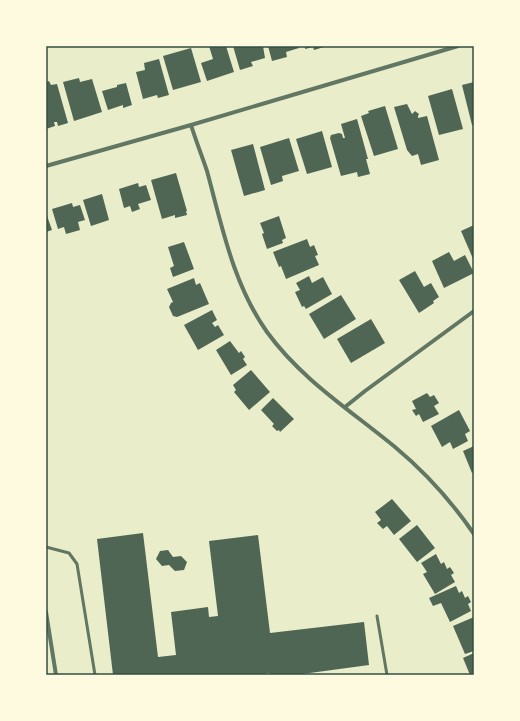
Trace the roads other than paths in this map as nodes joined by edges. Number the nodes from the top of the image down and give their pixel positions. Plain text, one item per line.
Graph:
1 (458, 46) edge
2 (191, 125) junction
3 (46, 166) edge
4 (474, 311) edge
5 (345, 407) junction
6 (474, 534) edge
7 (46, 547) edge
8 (46, 612) edge
9 (377, 616) dead end
10 (56, 675) edge
11 (95, 675) edge
12 (387, 675) edge

1 - 2 street
2 - 3 street
2 - 5 street
4 - 5 street
5 - 6 street
7 - 11 lane
8 - 10 street
9 - 12 lane

